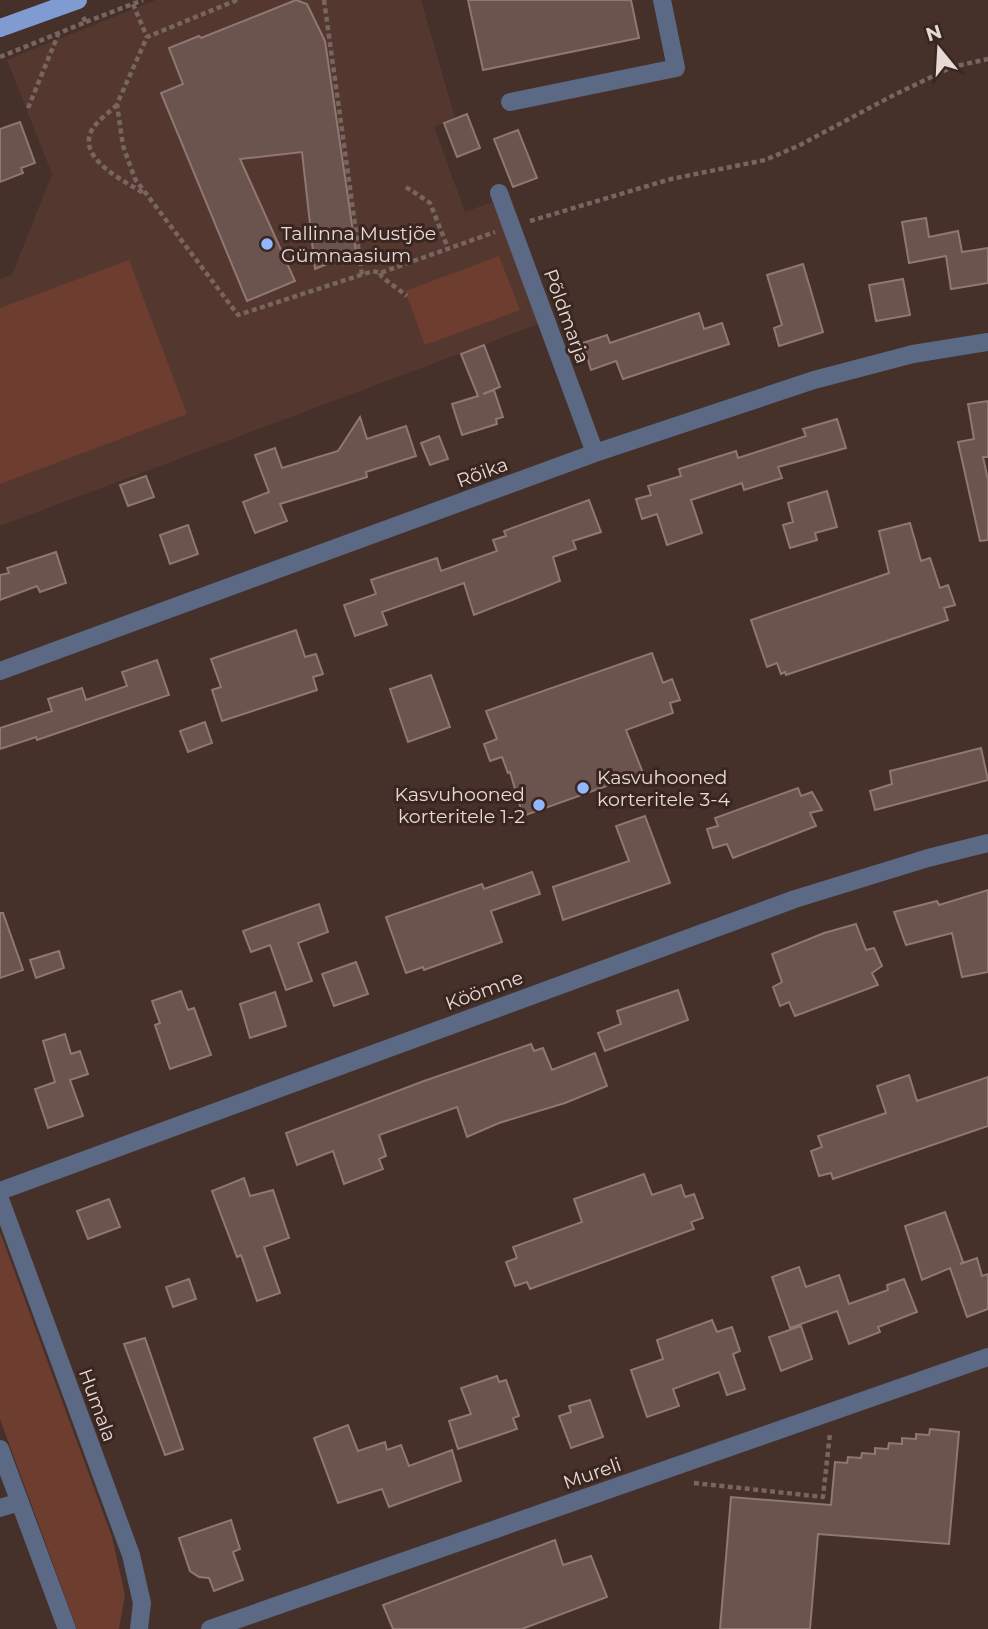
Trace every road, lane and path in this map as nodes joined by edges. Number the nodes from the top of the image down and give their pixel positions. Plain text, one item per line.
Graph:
1 (143, 0) edge
2 (237, 0) edge
3 (324, 0) edge
4 (662, 0) edge
5 (133, 4) junction
6 (80, 8) edge
7 (86, 22) junction
8 (0, 28) edge
9 (59, 34) junction
10 (147, 37) junction
11 (0, 57) edge
12 (988, 59) edge
13 (510, 102) dead end
14 (117, 104) junction
15 (28, 108) dead end
16 (406, 187) dead end
17 (499, 193) dead end
18 (148, 196) junction
19 (512, 226) junction
20 (448, 248) junction
21 (380, 273) junction
22 (362, 275) junction
23 (407, 296) dead end
24 (988, 342) edge
25 (595, 453) junction
26 (0, 671) edge
27 (988, 843) edge
28 (0, 1191) edge
29 (0, 1199) edge
30 (988, 1357) edge
31 (833, 1411) junction
32 (0, 1449) edge
33 (686, 1482) dead end
34 (20, 1502) junction
35 (0, 1508) edge
36 (67, 1629) edge
37 (139, 1629) edge
38 (210, 1629) edge

1 - 5 path
2 - 10 path
3 - 22 path
4 - 13 street
5 - 7 path
5 - 10 path
6 - 7 path
6 - 8 main road
7 - 9 path
9 - 11 path
9 - 15 path
10 - 14 path
12 - 19 path
14 - 18 path
14 - 18 path
16 - 20 path
17 - 19 street, Põldmarja
18 - 22 path
19 - 20 path
19 - 25 street, Põldmarja
20 - 21 path
21 - 22 path
21 - 23 path
24 - 25 street, Rõika
25 - 26 street, Rõika
27 - 28 street, Köömne
29 - 37 street, Humala
30 - 31 street, Mureli
31 - 33 path
31 - 38 street, Mureli
32 - 34 street
34 - 35 street
34 - 36 street

